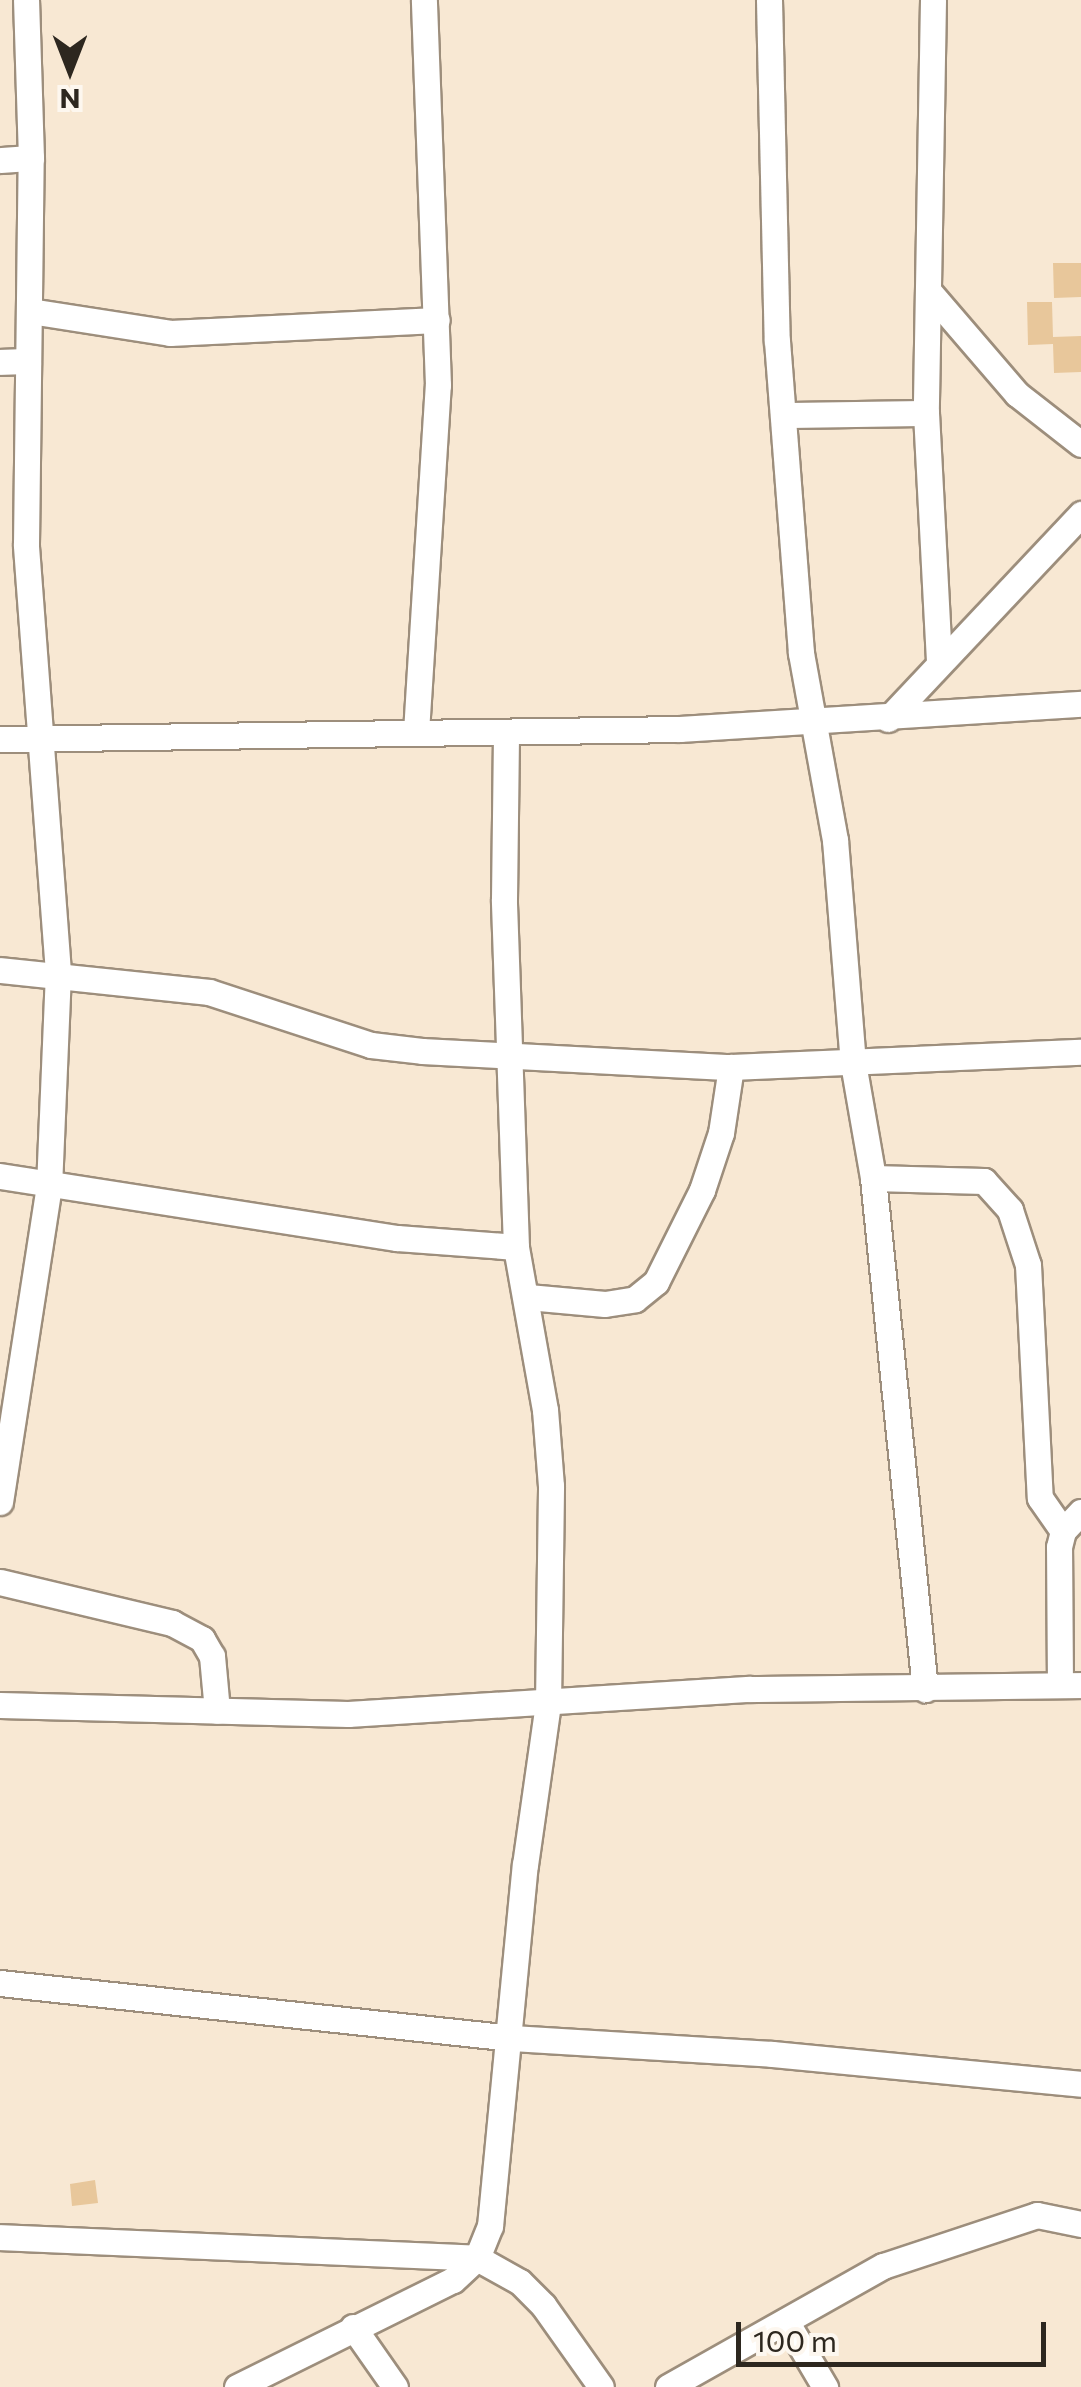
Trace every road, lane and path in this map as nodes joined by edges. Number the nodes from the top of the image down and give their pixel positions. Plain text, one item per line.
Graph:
1 (26, 0) edge
2 (424, 0) edge
3 (769, 0) edge
4 (933, 0) edge
5 (32, 158) junction
6 (0, 160) edge
7 (931, 294) junction
8 (30, 311) junction
9 (437, 320) junction
10 (28, 361) junction
11 (0, 362) edge
12 (926, 413) junction
13 (785, 415) junction
14 (1081, 444) edge
15 (1081, 514) edge
16 (26, 544) junction
17 (0, 546) edge
18 (939, 663) junction
19 (1081, 704) edge
20 (811, 718) junction
21 (888, 719) junction
22 (416, 732) junction
23 (506, 732) junction
24 (0, 739) edge
25 (42, 739) junction
26 (0, 970) edge
27 (58, 972) junction
28 (508, 1051) junction
29 (1081, 1052) edge
30 (853, 1062) junction
31 (731, 1067) junction
32 (0, 1176) edge
33 (873, 1178) junction
34 (49, 1187) junction
35 (516, 1247) junction
36 (528, 1298) junction
37 (7, 1417) edge
38 (0, 1502) edge
39 (1081, 1512) edge
40 (1063, 1531) junction
41 (0, 1582) edge
42 (1070, 1685) edge
43 (924, 1689) junction
44 (548, 1704) junction
45 (0, 1705) edge
46 (217, 1711) junction
47 (0, 1983) edge
48 (512, 2038) junction
49 (1081, 2084) edge
50 (1081, 2224) edge
51 (0, 2237) edge
52 (477, 2258) junction
53 (786, 2322) junction
54 (353, 2327) junction
55 (238, 2387) edge
56 (395, 2387) edge
57 (601, 2387) edge
58 (668, 2387) edge
59 (826, 2387) edge

1 - 5 street
2 - 9 street
3 - 13 street
4 - 7 street
5 - 6 street
5 - 8 street
7 - 12 street
7 - 14 street
8 - 9 street
8 - 10 street
9 - 22 street
10 - 11 street
10 - 16 street
12 - 13 street
12 - 18 street
13 - 20 street
15 - 18 street
16 - 17 street
16 - 25 street
18 - 21 street
19 - 21 street
20 - 21 street
20 - 23 street
20 - 30 street
22 - 23 street
22 - 25 street
23 - 28 street
24 - 25 street
25 - 27 street
26 - 27 street
27 - 28 street
27 - 34 street
28 - 31 street
28 - 35 street
29 - 30 street
30 - 31 street
30 - 33 street
31 - 36 street
32 - 34 street
33 - 40 street
33 - 43 street
34 - 35 street
34 - 37 street
35 - 36 street
36 - 44 street
37 - 38 street
39 - 40 street
40 - 42 street
41 - 46 street
42 - 43 street
43 - 44 street
44 - 46 street
44 - 48 street
45 - 46 street
47 - 48 street
48 - 49 street
48 - 52 street
50 - 53 street
51 - 52 street
52 - 54 street
52 - 57 street
53 - 58 street
53 - 59 street
54 - 55 street
54 - 56 street

